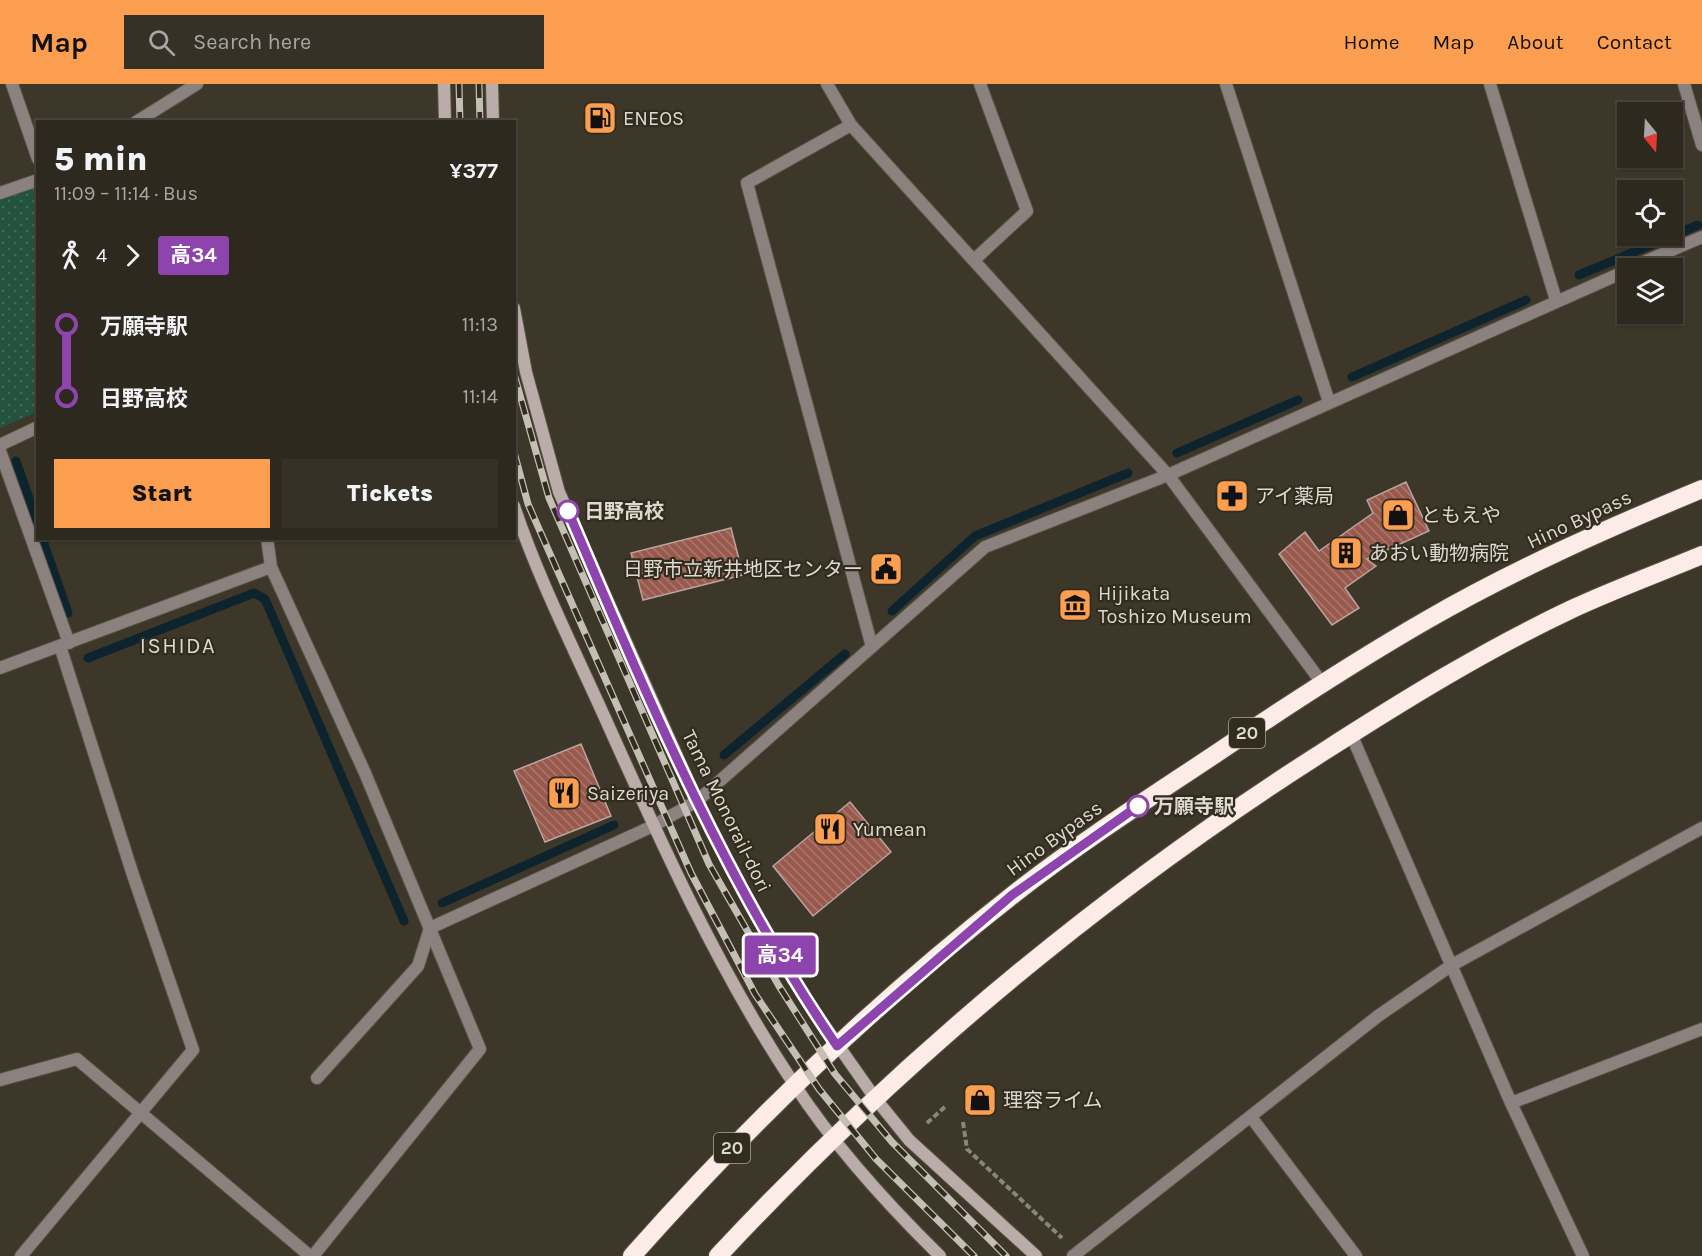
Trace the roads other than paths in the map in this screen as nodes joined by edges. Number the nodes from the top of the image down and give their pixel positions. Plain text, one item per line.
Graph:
1 (12, 84) edge
2 (197, 84) edge
3 (444, 84) edge
4 (492, 84) edge
5 (827, 84) edge
6 (980, 84) edge
7 (1226, 84) edge
8 (1490, 84) edge
9 (1684, 84) edge
10 (139, 120) edge
11 (445, 120) edge
12 (493, 120) edge
13 (851, 125) junction
14 (1702, 145) edge
15 (36, 153) edge
16 (36, 181) edge
17 (0, 194) edge
18 (1702, 237) edge
19 (1654, 258) edge
20 (974, 260) junction
21 (1617, 274) edge
22 (1556, 300) junction
23 (516, 319) edge
24 (1329, 402) junction
25 (36, 428) edge
26 (0, 445) edge
27 (0, 451) edge
28 (1168, 475) junction
29 (1702, 489) edge
30 (516, 511) edge
31 (267, 540) edge
32 (1702, 555) edge
33 (271, 567) junction
34 (65, 645) junction
35 (872, 647) junction
36 (0, 668) edge
37 (1322, 683) junction
38 (1351, 734) junction
39 (697, 801) junction
40 (653, 826) junction
41 (1702, 828) edge
42 (430, 928) junction
43 (1452, 965) junction
44 (1702, 1029) edge
45 (837, 1046) junction
46 (317, 1078) dead end
47 (0, 1080) edge
48 (795, 1086) junction
49 (875, 1098) junction
50 (1511, 1103) junction
51 (140, 1112) junction
52 (1251, 1117) junction
53 (833, 1138) junction
54 (1076, 1254) edge
55 (21, 1256) edge
56 (312, 1256) edge
57 (632, 1256) edge
58 (718, 1256) edge
59 (940, 1256) edge
60 (1036, 1256) edge
61 (1356, 1256) edge
62 (1583, 1256) edge

1 - 15 street
2 - 10 street
3 - 11 main road
4 - 12 main road
5 - 13 street
6 - 20 street
7 - 24 street
8 - 22 street
9 - 14 street
13 - 20 street
13 - 35 street
16 - 17 street
18 - 19 street
20 - 28 street
21 - 22 street
22 - 24 street
23 - 39 main road, Tama Monorail-dori
24 - 28 street
25 - 26 street
27 - 34 street
28 - 35 street
28 - 37 street
29 - 37 highway, Hino Bypass / 20
30 - 40 main road
31 - 33 street
32 - 38 highway
33 - 34 street
33 - 42 street
34 - 36 street
34 - 51 street
35 - 39 street
37 - 45 highway, Hino Bypass / 20
38 - 43 street
38 - 49 highway
39 - 40 street
39 - 45 main road, Tama Monorail-dori
40 - 42 street
40 - 48 main road
41 - 43 street
42 - 46 street
42 - 56 street
43 - 50 street
43 - 52 street
44 - 50 street
45 - 48 highway, Hino Bypass / 20
45 - 49 main road, Tama Monorail-dori
47 - 51 street
48 - 53 main road
48 - 57 highway, Hino Bypass / 20
49 - 53 highway
49 - 60 main road, Tama Monorail-dori
50 - 62 street
51 - 55 street
51 - 56 street
52 - 54 street
52 - 61 street
53 - 58 highway
53 - 59 main road

